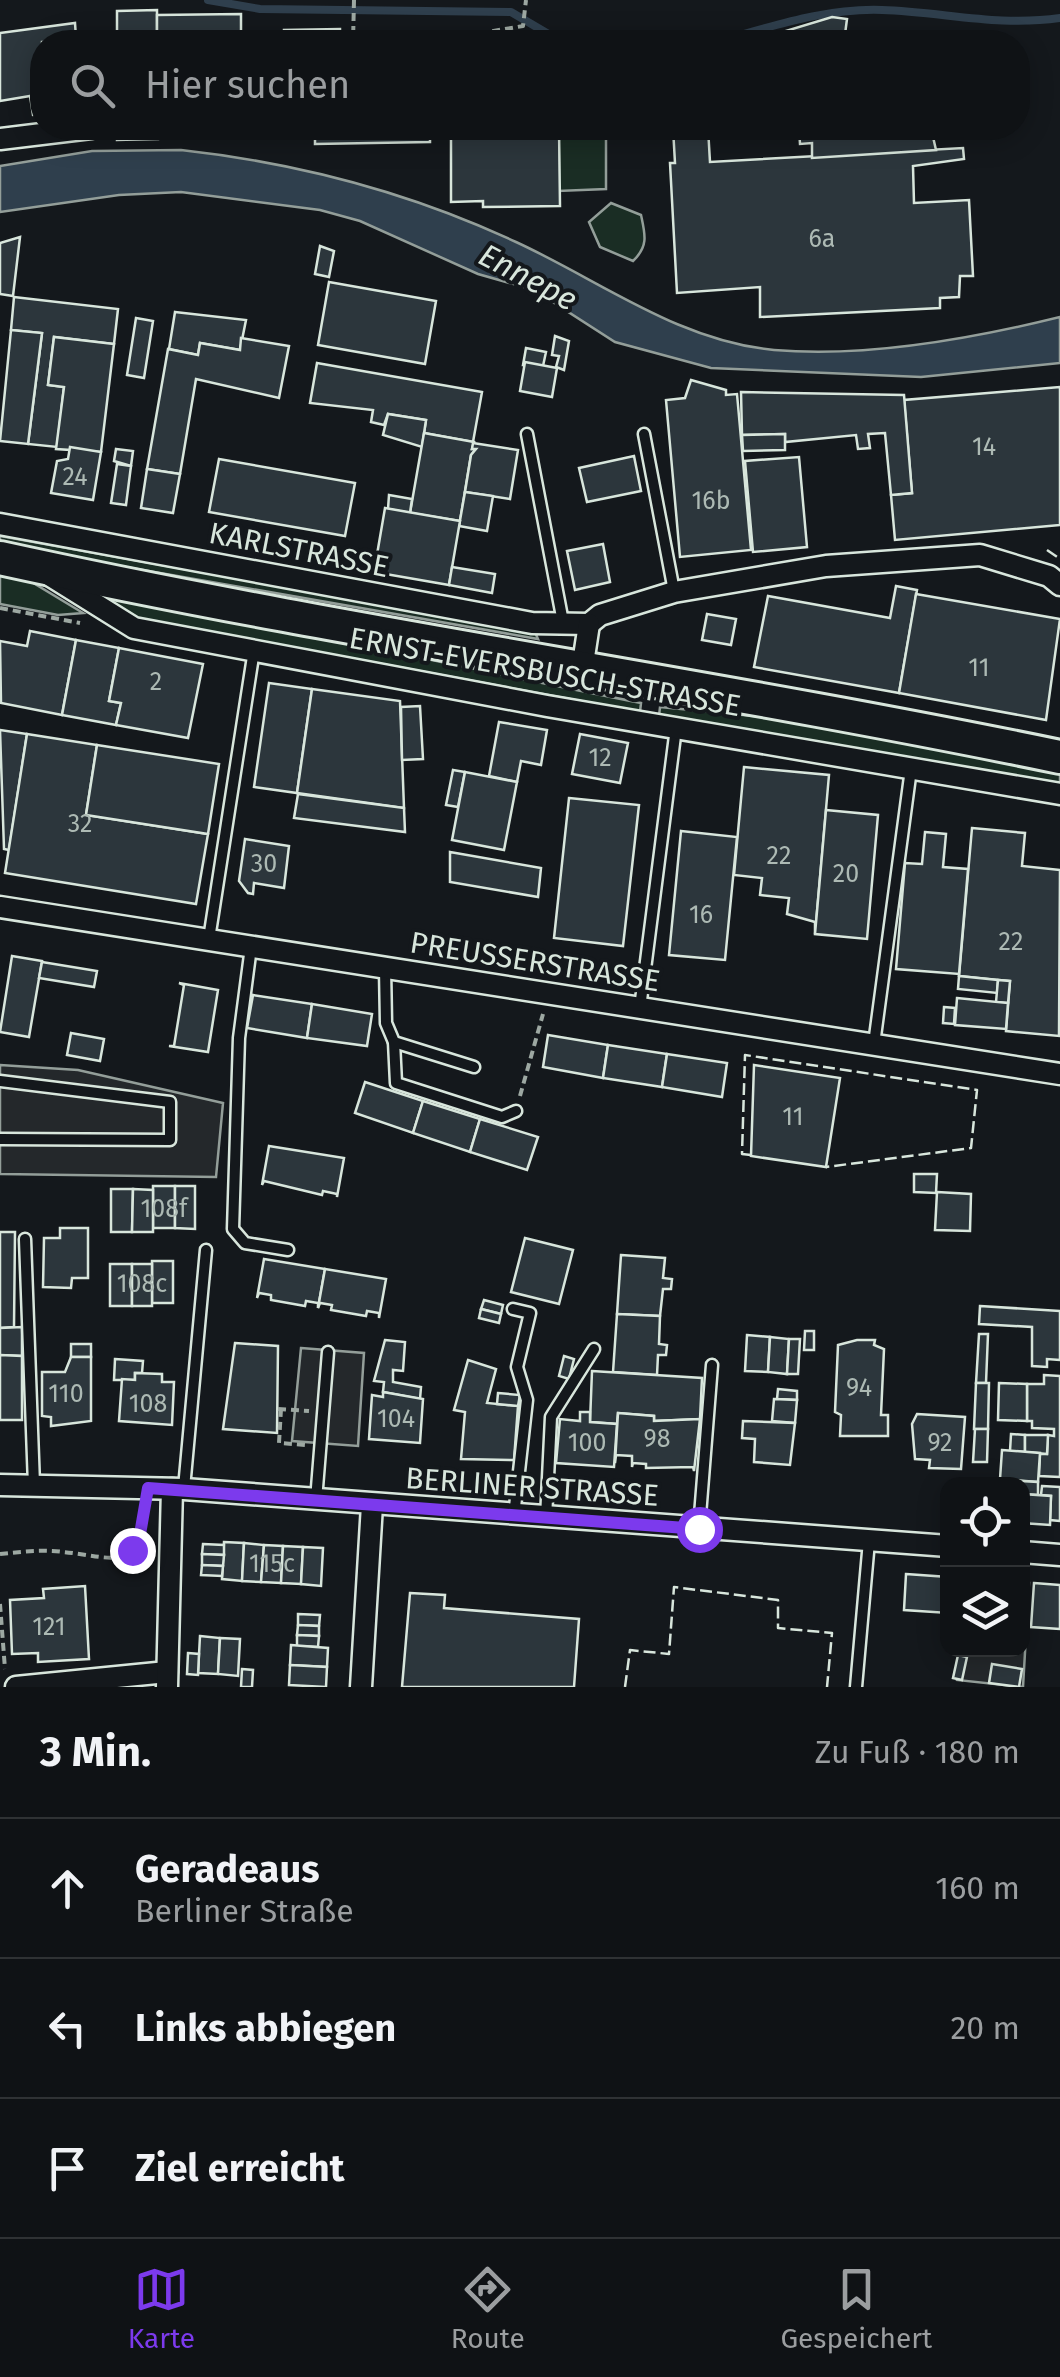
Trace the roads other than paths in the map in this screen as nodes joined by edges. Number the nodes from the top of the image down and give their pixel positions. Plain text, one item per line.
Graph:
1 (30, 135) edge
2 (0, 138) edge
3 (527, 434) dead end
4 (644, 434) dead end
5 (0, 524) edge
6 (0, 558) edge
7 (35, 566) junction
8 (1060, 585) edge
9 (674, 592) junction
10 (563, 623) junction
11 (589, 624) junction
12 (254, 649) junction
13 (582, 670) junction
14 (676, 728) junction
15 (1060, 757) edge
16 (912, 768) junction
17 (1060, 794) edge
18 (0, 908) edge
19 (208, 940) junction
20 (251, 947) junction
21 (385, 968) junction
22 (640, 1009) junction
23 (394, 1042) junction
24 (874, 1046) junction
25 (474, 1067) dead end
26 (1060, 1074) edge
27 (0, 1081) edge
28 (516, 1111) road end
29 (0, 1139) edge
30 (25, 1238) dead end
31 (206, 1250) dead end
32 (288, 1250) dead end
33 (513, 1309) dead end
34 (594, 1349) dead end
35 (328, 1352) dead end
36 (712, 1365) dead end
37 (0, 1484) edge
38 (34, 1485) junction
39 (178, 1489) junction
40 (316, 1500) junction
41 (372, 1505) junction
42 (514, 1516) junction
43 (546, 1519) junction
44 (699, 1529) junction
45 (870, 1540) junction
46 (940, 1545) edge
47 (1030, 1553) edge
48 (1060, 1555) edge
49 (10, 1679) edge
50 (167, 1680) edge
51 (361, 1687) edge
52 (856, 1687) edge

1 - 2 street
3 - 10 lane
4 - 9 lane
5 - 10 street, KARLSTRASSE
6 - 7 main road
7 - 12 street, ERNST-EVERSBUSCH-STRASSE
7 - 13 main road
8 - 9 street, KARLSTRASSE
9 - 11 street, KARLSTRASSE
10 - 11 street, KARLSTRASSE
11 - 13 street
12 - 14 street, ERNST-EVERSBUSCH-STRASSE
12 - 19 lane
13 - 15 main road
14 - 16 street, ERNST-EVERSBUSCH-STRASSE
14 - 22 lane
16 - 17 street, ERNST-EVERSBUSCH-STRASSE
16 - 24 lane
18 - 19 street, PREUSSERSTRASSE
19 - 20 street, PREUSSERSTRASSE
20 - 21 street, PREUSSERSTRASSE
20 - 32 lane
21 - 22 street, PREUSSERSTRASSE
21 - 23 lane
22 - 24 street, PREUSSERSTRASSE
23 - 25 lane
23 - 28 lane
24 - 26 street, PREUSSERSTRASSE
27 - 29 lane
30 - 38 lane
31 - 39 lane
33 - 42 lane
34 - 43 lane
35 - 40 lane
36 - 44 lane
37 - 38 street, BERLINER STRASSE
38 - 39 street, BERLINER STRASSE
39 - 40 street, BERLINER STRASSE
39 - 50 street
40 - 41 street, BERLINER STRASSE
41 - 42 street, BERLINER STRASSE
41 - 51 street
42 - 43 street, BERLINER STRASSE
43 - 44 street, BERLINER STRASSE
44 - 45 street, BERLINER STRASSE
45 - 46 street, BERLINER STRASSE
45 - 52 lane
47 - 48 street
49 - 50 street

